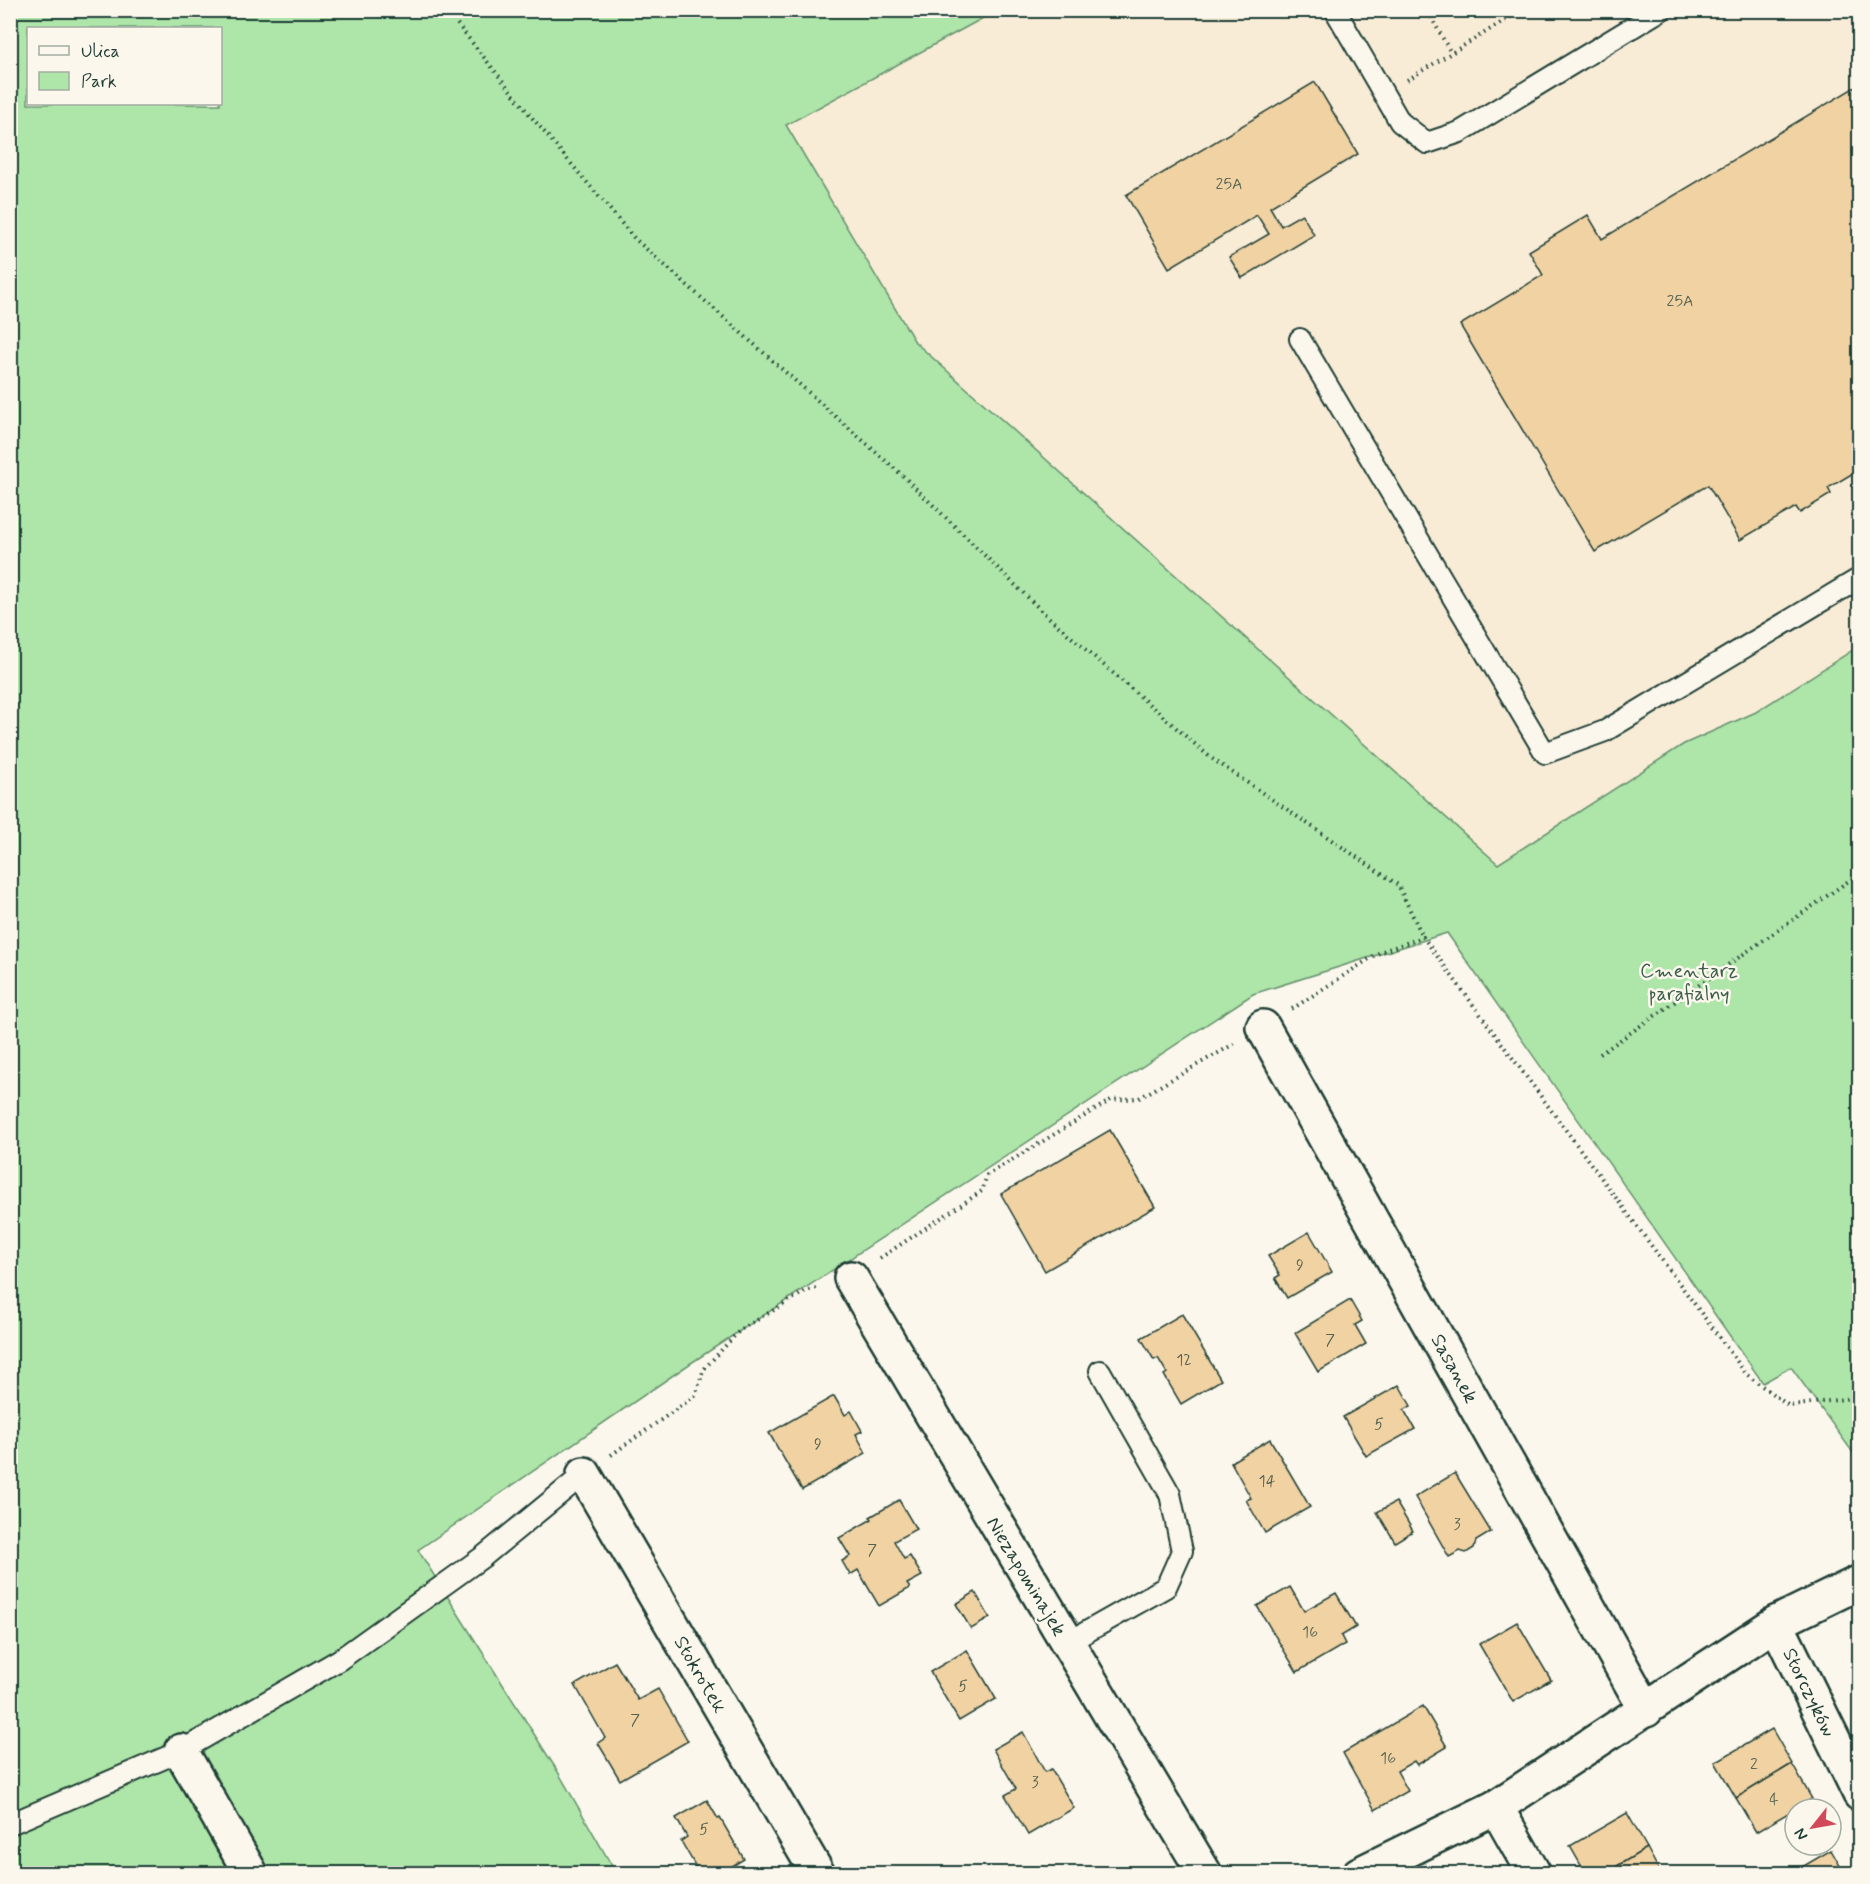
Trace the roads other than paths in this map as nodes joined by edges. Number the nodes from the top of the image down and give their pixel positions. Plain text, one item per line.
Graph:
1 (1335, 10) edge
2 (1661, 10) edge
3 (1300, 339) dead end
4 (1860, 578) edge
5 (1263, 1027) road end
6 (851, 1278) road end
7 (1100, 1371) dead end
8 (584, 1474) joint
9 (1860, 1582) edge
10 (1776, 1623) junction
11 (1067, 1643) junction
12 (1647, 1710) junction
13 (181, 1751) junction
14 (1860, 1794) edge
15 (1496, 1807) junction
16 (10, 1824) edge
17 (251, 1874) edge
18 (818, 1874) edge
19 (1205, 1874) edge
20 (1359, 1874) edge
21 (1534, 1874) edge

1 - 2 lane
3 - 4 lane
5 - 12 street, Sasanek
6 - 11 street, Niezapominajek
7 - 11 lane
8 - 13 lane
8 - 18 street, Stokrotek
9 - 10 street
10 - 12 street
10 - 14 street, Storczyków
11 - 19 street, Niezapominajek
12 - 15 street
13 - 16 lane
13 - 17 street
15 - 20 street
15 - 21 street

